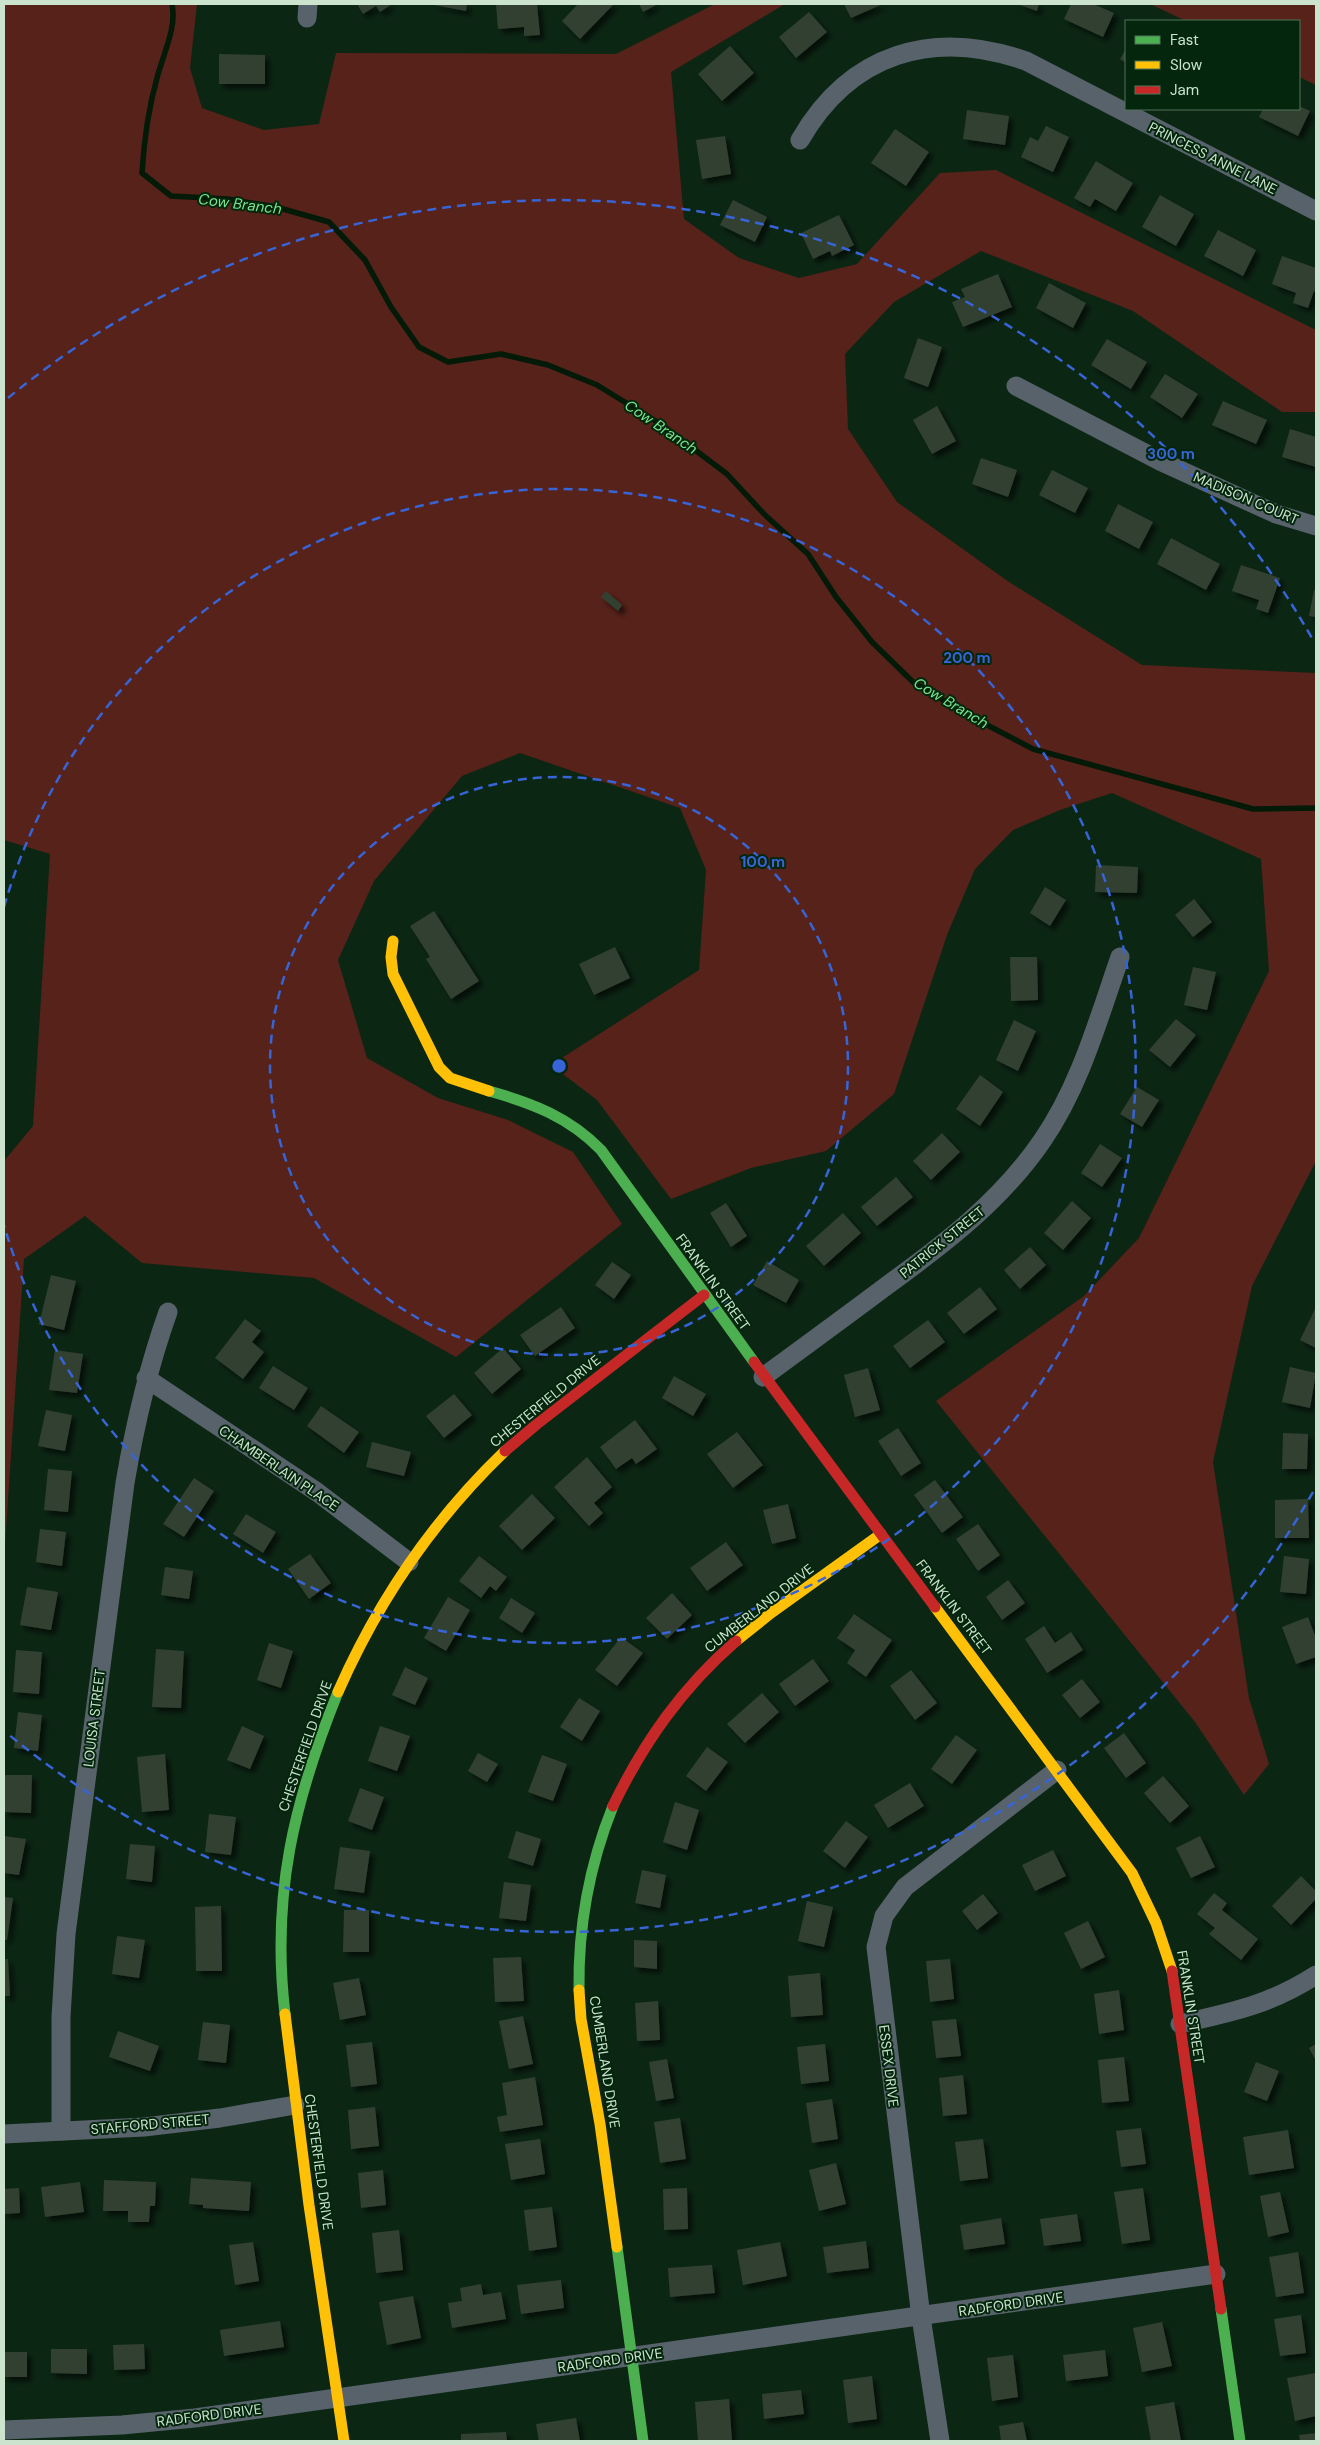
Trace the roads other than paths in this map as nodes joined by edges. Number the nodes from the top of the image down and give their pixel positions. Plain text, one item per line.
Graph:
1 (800, 140) dead end
2 (1316, 211) edge
3 (1016, 386) dead end
4 (1316, 526) edge
5 (393, 941) dead end
6 (1120, 957) dead end
7 (704, 1296) junction
8 (168, 1312) dead end
9 (764, 1376) junction
10 (146, 1378) junction
11 (881, 1534) junction
12 (408, 1562) junction
13 (1057, 1770) junction
14 (1316, 1975) edge
15 (1180, 2024) junction
16 (295, 2105) junction
17 (61, 2131) junction
18 (4, 2134) edge
19 (1216, 2274) junction
20 (922, 2317) junction
21 (631, 2357) junction
22 (338, 2399) junction
23 (4, 2430) edge
24 (46, 2435) edge
25 (344, 2441) edge
26 (643, 2441) edge
27 (940, 2441) edge
28 (1240, 2441) edge

1 - 2 street, PRINCESS ANNE LANE
3 - 4 street, MADISON COURT
5 - 7 street, FRANKLIN STREET
6 - 9 street, PATRICK STREET
7 - 9 street, FRANKLIN STREET
7 - 12 street, CHESTERFIELD DRIVE
8 - 10 street, LOUISA STREET
9 - 11 street, FRANKLIN STREET
10 - 12 street, CHAMBERLAIN PLACE
10 - 17 street, LOUISA STREET
11 - 13 street, FRANKLIN STREET
11 - 21 street, CUMBERLAND DRIVE
12 - 16 street, CHESTERFIELD DRIVE
13 - 15 street, FRANKLIN STREET
13 - 20 street, ESSEX DRIVE
14 - 15 street
15 - 19 street, FRANKLIN STREET
16 - 17 street, STAFFORD STREET
16 - 22 street, CHESTERFIELD DRIVE
17 - 18 street, STAFFORD STREET
19 - 20 street, RADFORD DRIVE
19 - 28 street, FRANKLIN STREET
20 - 21 street, RADFORD DRIVE
20 - 27 street, ESSEX DRIVE
21 - 22 street, RADFORD DRIVE
21 - 26 street, CUMBERLAND DRIVE
22 - 24 street, RADFORD DRIVE
22 - 25 street, CHESTERFIELD DRIVE
23 - 24 street, RADFORD DRIVE

